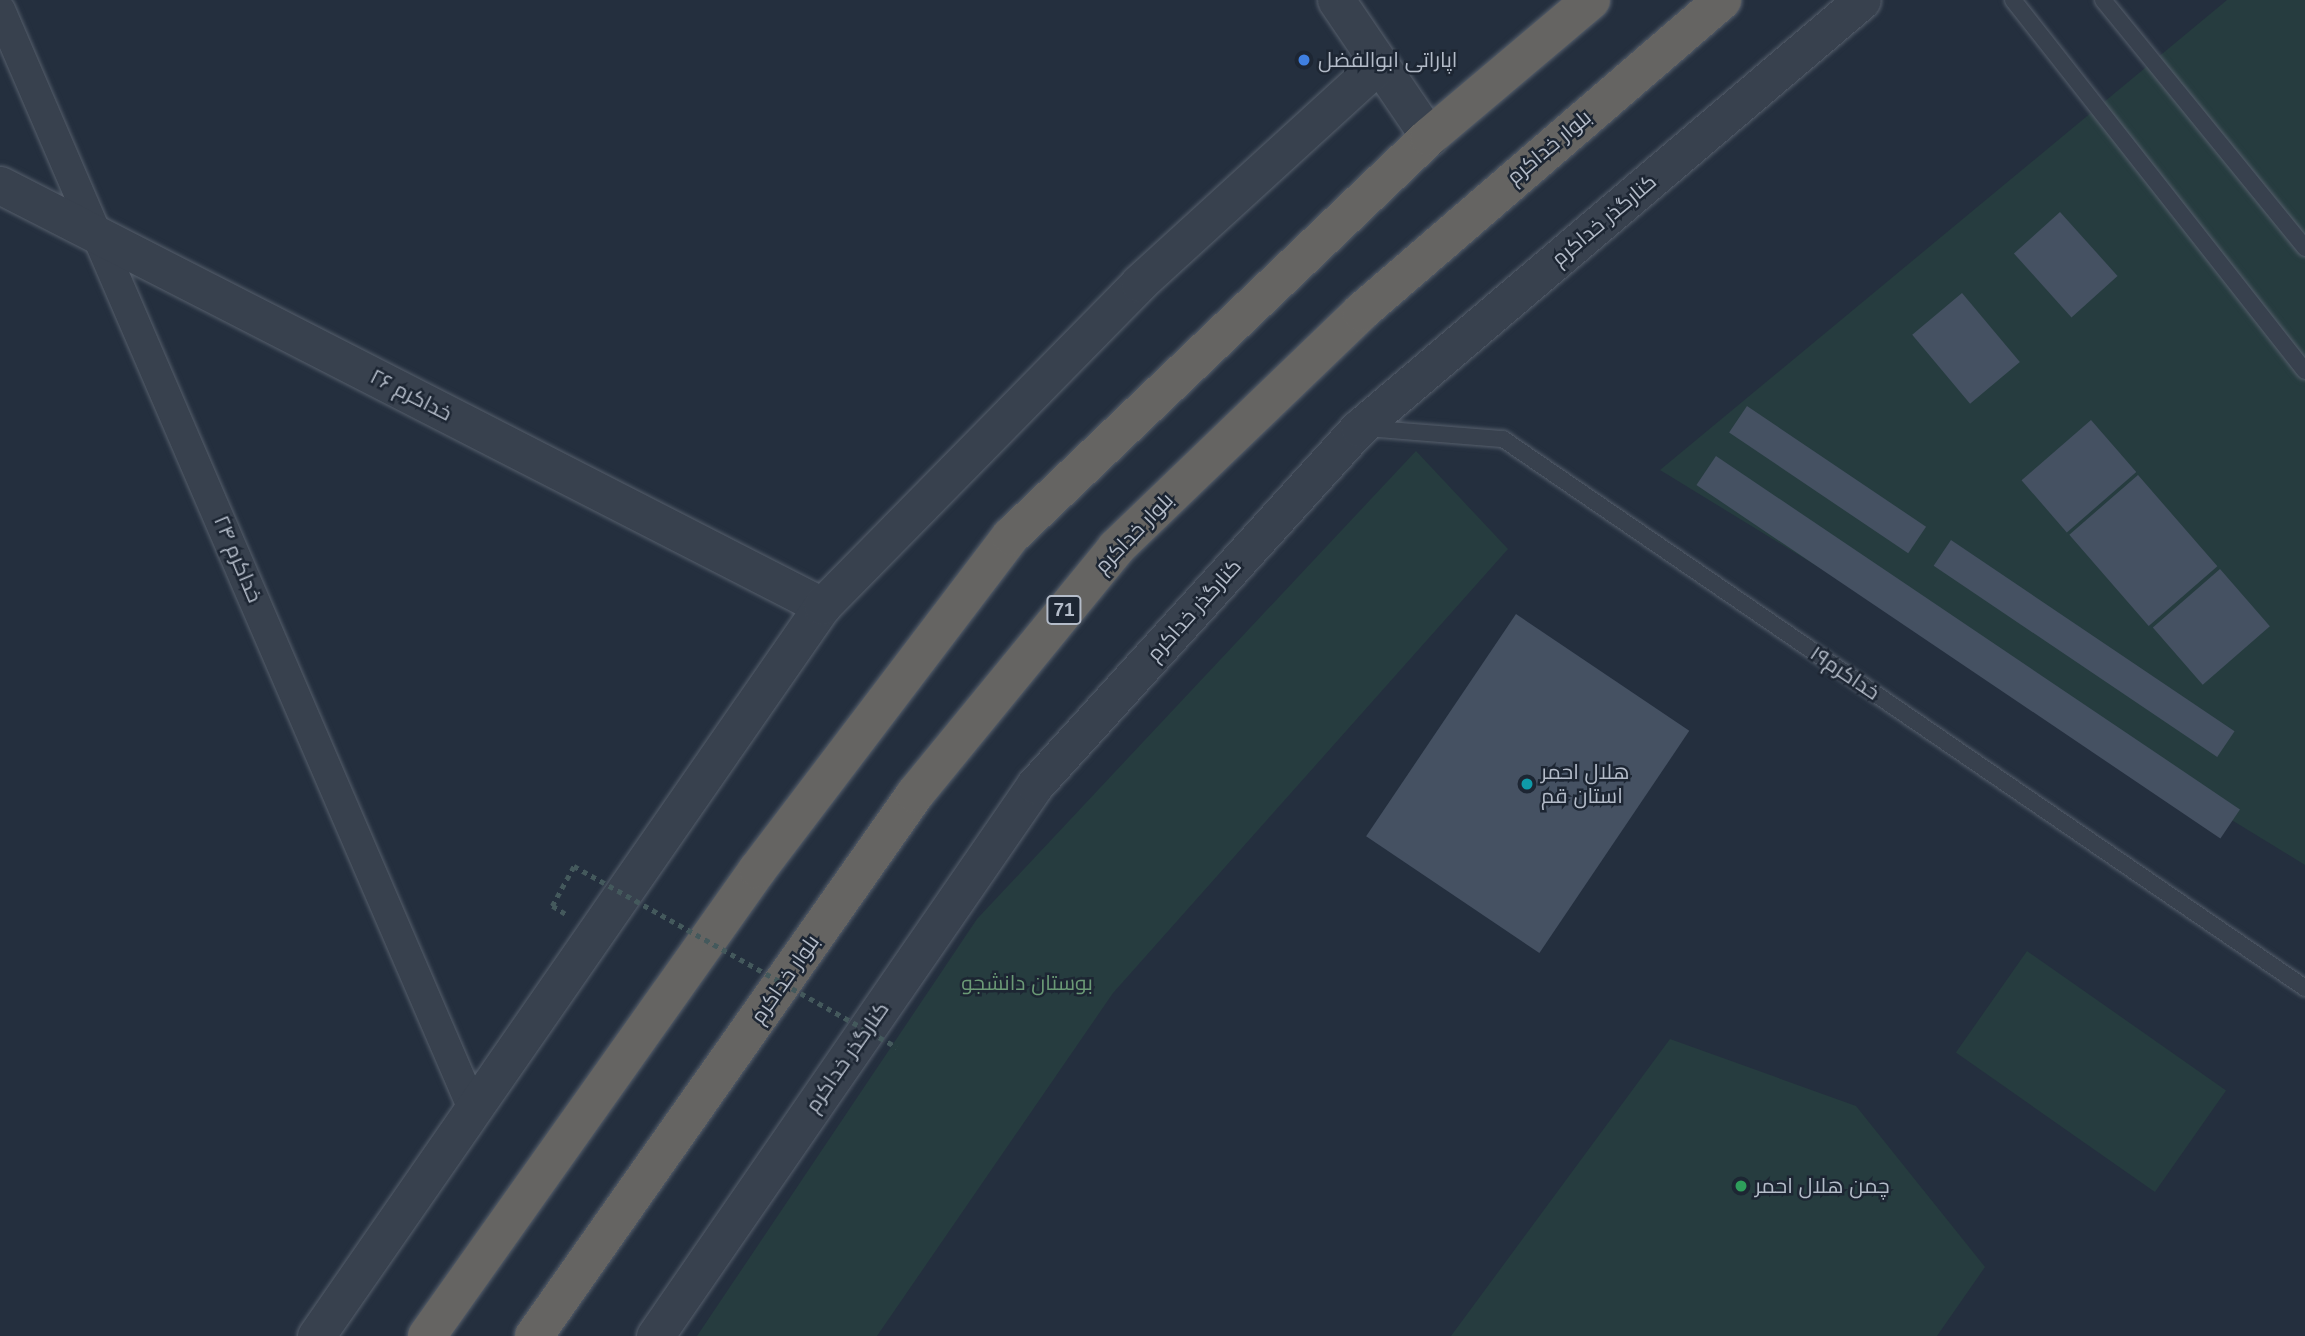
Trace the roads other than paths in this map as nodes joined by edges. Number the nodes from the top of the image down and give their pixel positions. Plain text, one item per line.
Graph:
1 (1336, 0) edge
2 (1591, 0) edge
3 (1722, 0) edge
4 (1862, 0) edge
5 (2013, 0) edge
6 (2103, 0) edge
7 (0, 10) edge
8 (1379, 64) junction
9 (1429, 137) junction
10 (0, 185) edge
11 (99, 235) junction
12 (2305, 248) edge
13 (2305, 371) edge
14 (1359, 428) junction
15 (822, 606) junction
16 (2305, 988) edge
17 (473, 1109) junction
18 (316, 1336) edge
19 (427, 1336) edge
20 (534, 1336) edge
21 (655, 1336) edge

1 - 8 street
2 - 9 highway
3 - 20 highway, بلوار خداکرم / 71
4 - 14 street, کنارگذر خداکرم
5 - 13 lane
6 - 12 lane
7 - 11 street, ۲۴ خداکرم
8 - 9 street
8 - 15 street
9 - 19 highway
10 - 11 street, ۲۶ خداکرم
11 - 15 street, ۲۶ خداکرم
11 - 17 street, ۲۴ خداکرم
14 - 16 lane, ۱۹خداکرم
14 - 21 street, کنارگذر خداکرم
15 - 17 street
17 - 18 street

